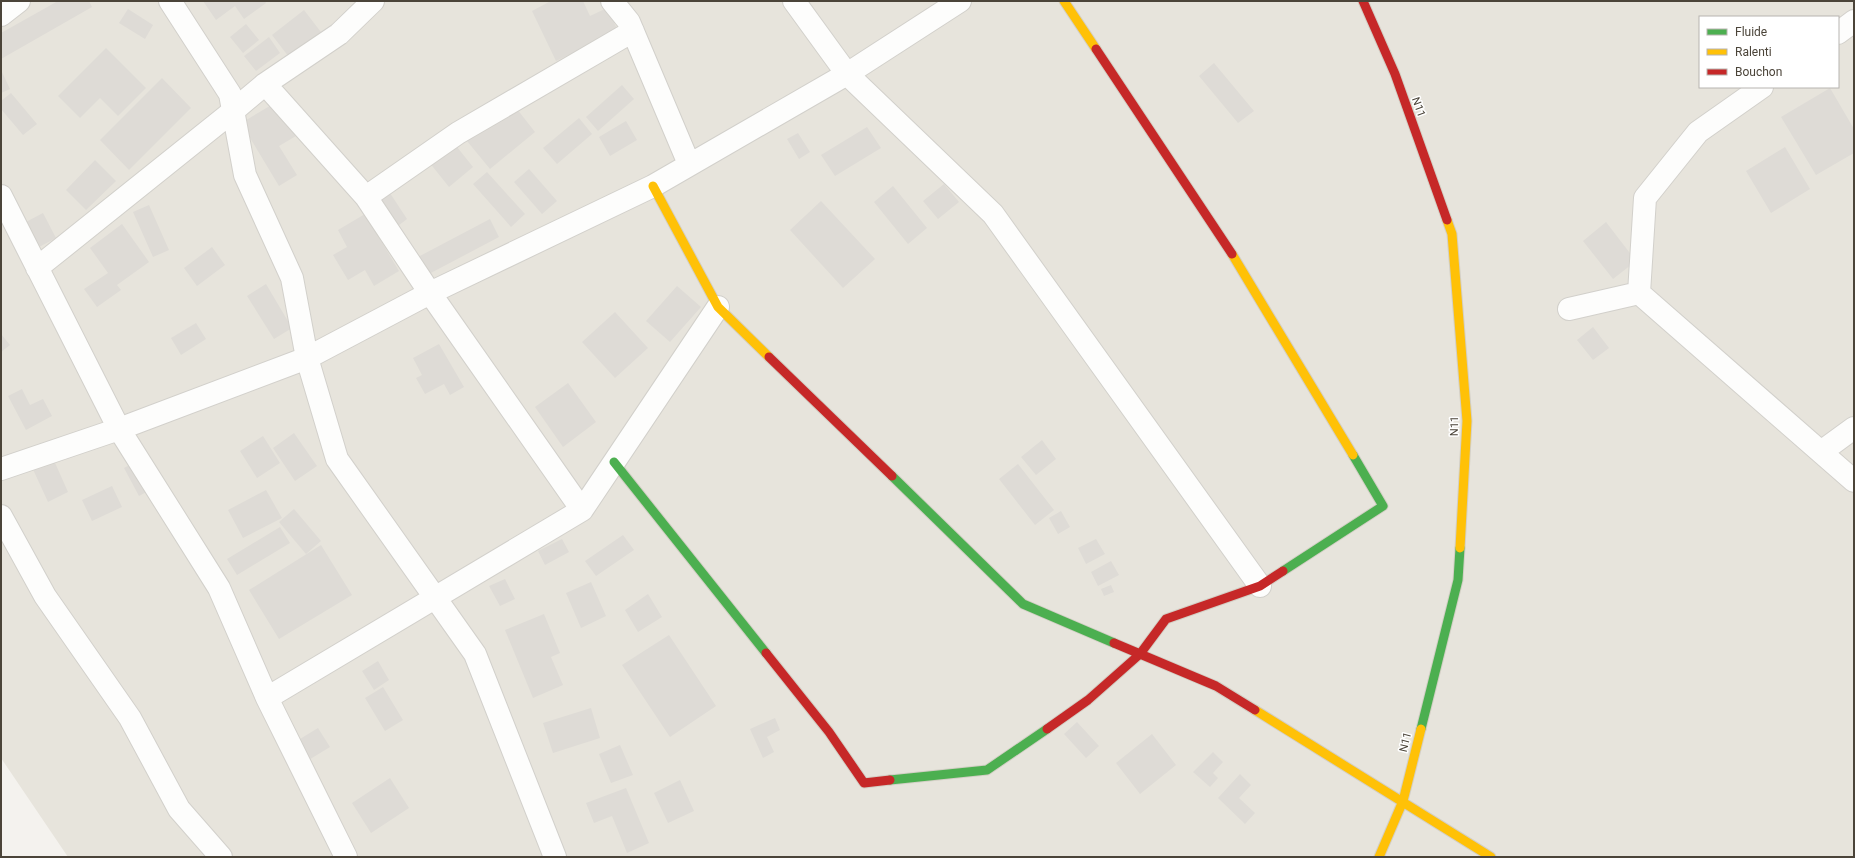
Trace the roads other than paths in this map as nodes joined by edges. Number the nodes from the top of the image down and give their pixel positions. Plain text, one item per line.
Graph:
1 (19, 1) edge
2 (170, 1) edge
3 (373, 1) edge
4 (612, 1) edge
5 (794, 1) edge
6 (960, 1) edge
7 (1064, 1) edge
8 (1363, 1) edge
9 (1, 16) edge
10 (1854, 21) edge
11 (633, 31) junction
12 (1839, 32) edge
13 (847, 74) junction
14 (265, 84) junction
15 (1761, 88) edge
16 (233, 111) junction
17 (689, 164) junction
18 (653, 186) junction
19 (1, 196) edge
20 (366, 197) junction
21 (37, 268) junction
22 (430, 293) junction
23 (1639, 293) junction
24 (718, 307) junction
25 (1569, 310) dead end
26 (307, 358) junction
27 (1854, 428) edge
28 (119, 429) junction
29 (1821, 452) junction
30 (614, 462) junction
31 (2, 465) edge
32 (1854, 481) edge
33 (582, 510) junction
34 (1, 516) edge
35 (1260, 586) junction
36 (435, 597) junction
37 (1140, 654) junction
38 (267, 698) junction
39 (1402, 801) junction
40 (221, 857) edge
41 (346, 857) edge
42 (555, 857) edge
43 (1379, 857) edge
44 (1491, 857) edge

1 - 9 street
2 - 16 street
3 - 14 street
4 - 11 street
5 - 13 street
6 - 13 street
7 - 35 street
8 - 39 street, N11
10 - 12 street
11 - 17 street
11 - 20 street
13 - 17 street
13 - 35 street
14 - 16 street
14 - 20 street
15 - 23 street
16 - 21 street
16 - 26 street
17 - 18 street
18 - 22 street
18 - 24 street
19 - 21 street
20 - 22 street
21 - 28 street
22 - 26 street
22 - 33 street
23 - 25 street
23 - 29 street
24 - 30 street
24 - 37 street
26 - 28 street
26 - 36 street
27 - 29 street
28 - 31 street
28 - 38 street
29 - 32 street
30 - 33 street
30 - 37 street
33 - 36 street
34 - 40 street
35 - 37 street
36 - 38 street
36 - 42 street
37 - 39 street
38 - 41 street
39 - 43 street, N11
39 - 44 street

